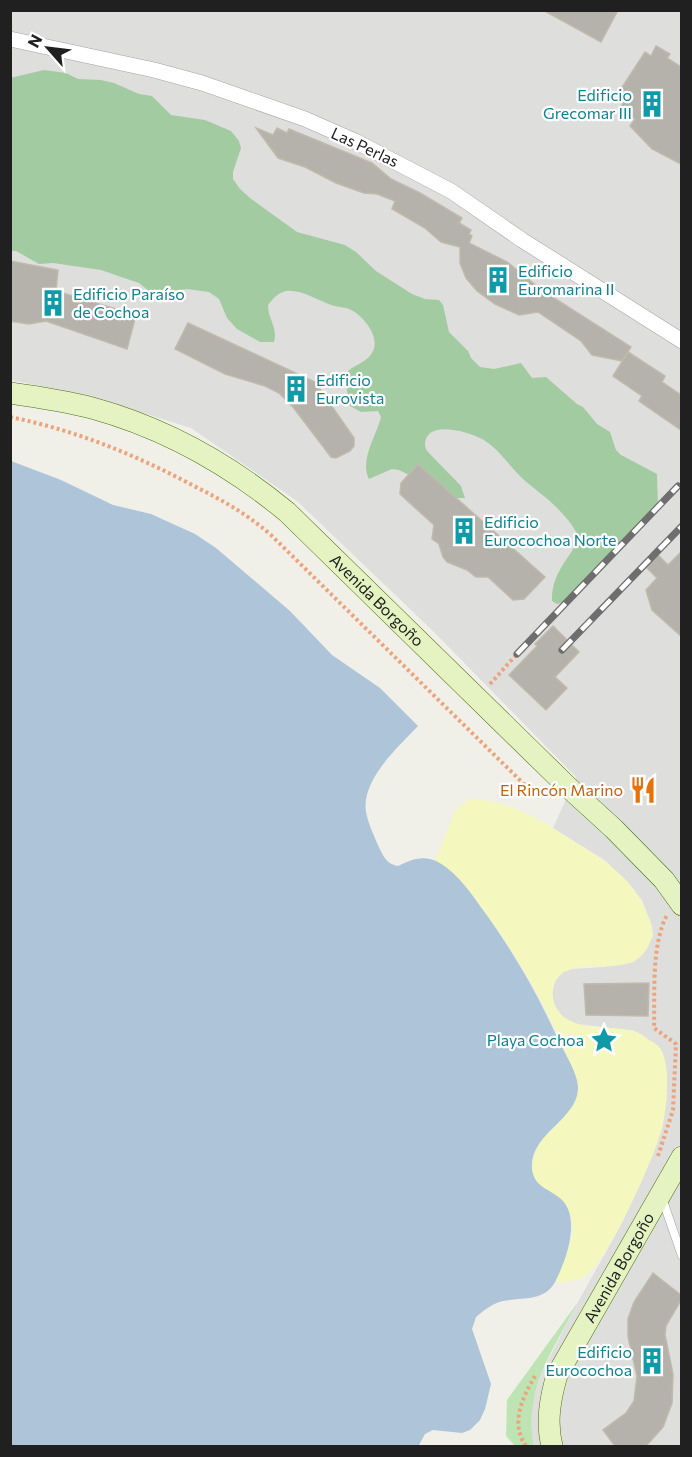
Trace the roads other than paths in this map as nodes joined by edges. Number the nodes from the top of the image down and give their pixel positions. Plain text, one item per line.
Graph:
1 (10, 39) edge
2 (681, 340) edge
3 (10, 393) edge
4 (676, 907) edge
5 (681, 1157) edge
6 (660, 1194) junction
7 (681, 1256) edge
8 (552, 1446) edge

1 - 2 street, Las Perlas
3 - 4 main road, Avenida Borgoño
5 - 6 main road, Avenida Borgoño
6 - 7 lane
6 - 8 main road, Avenida Borgoño

